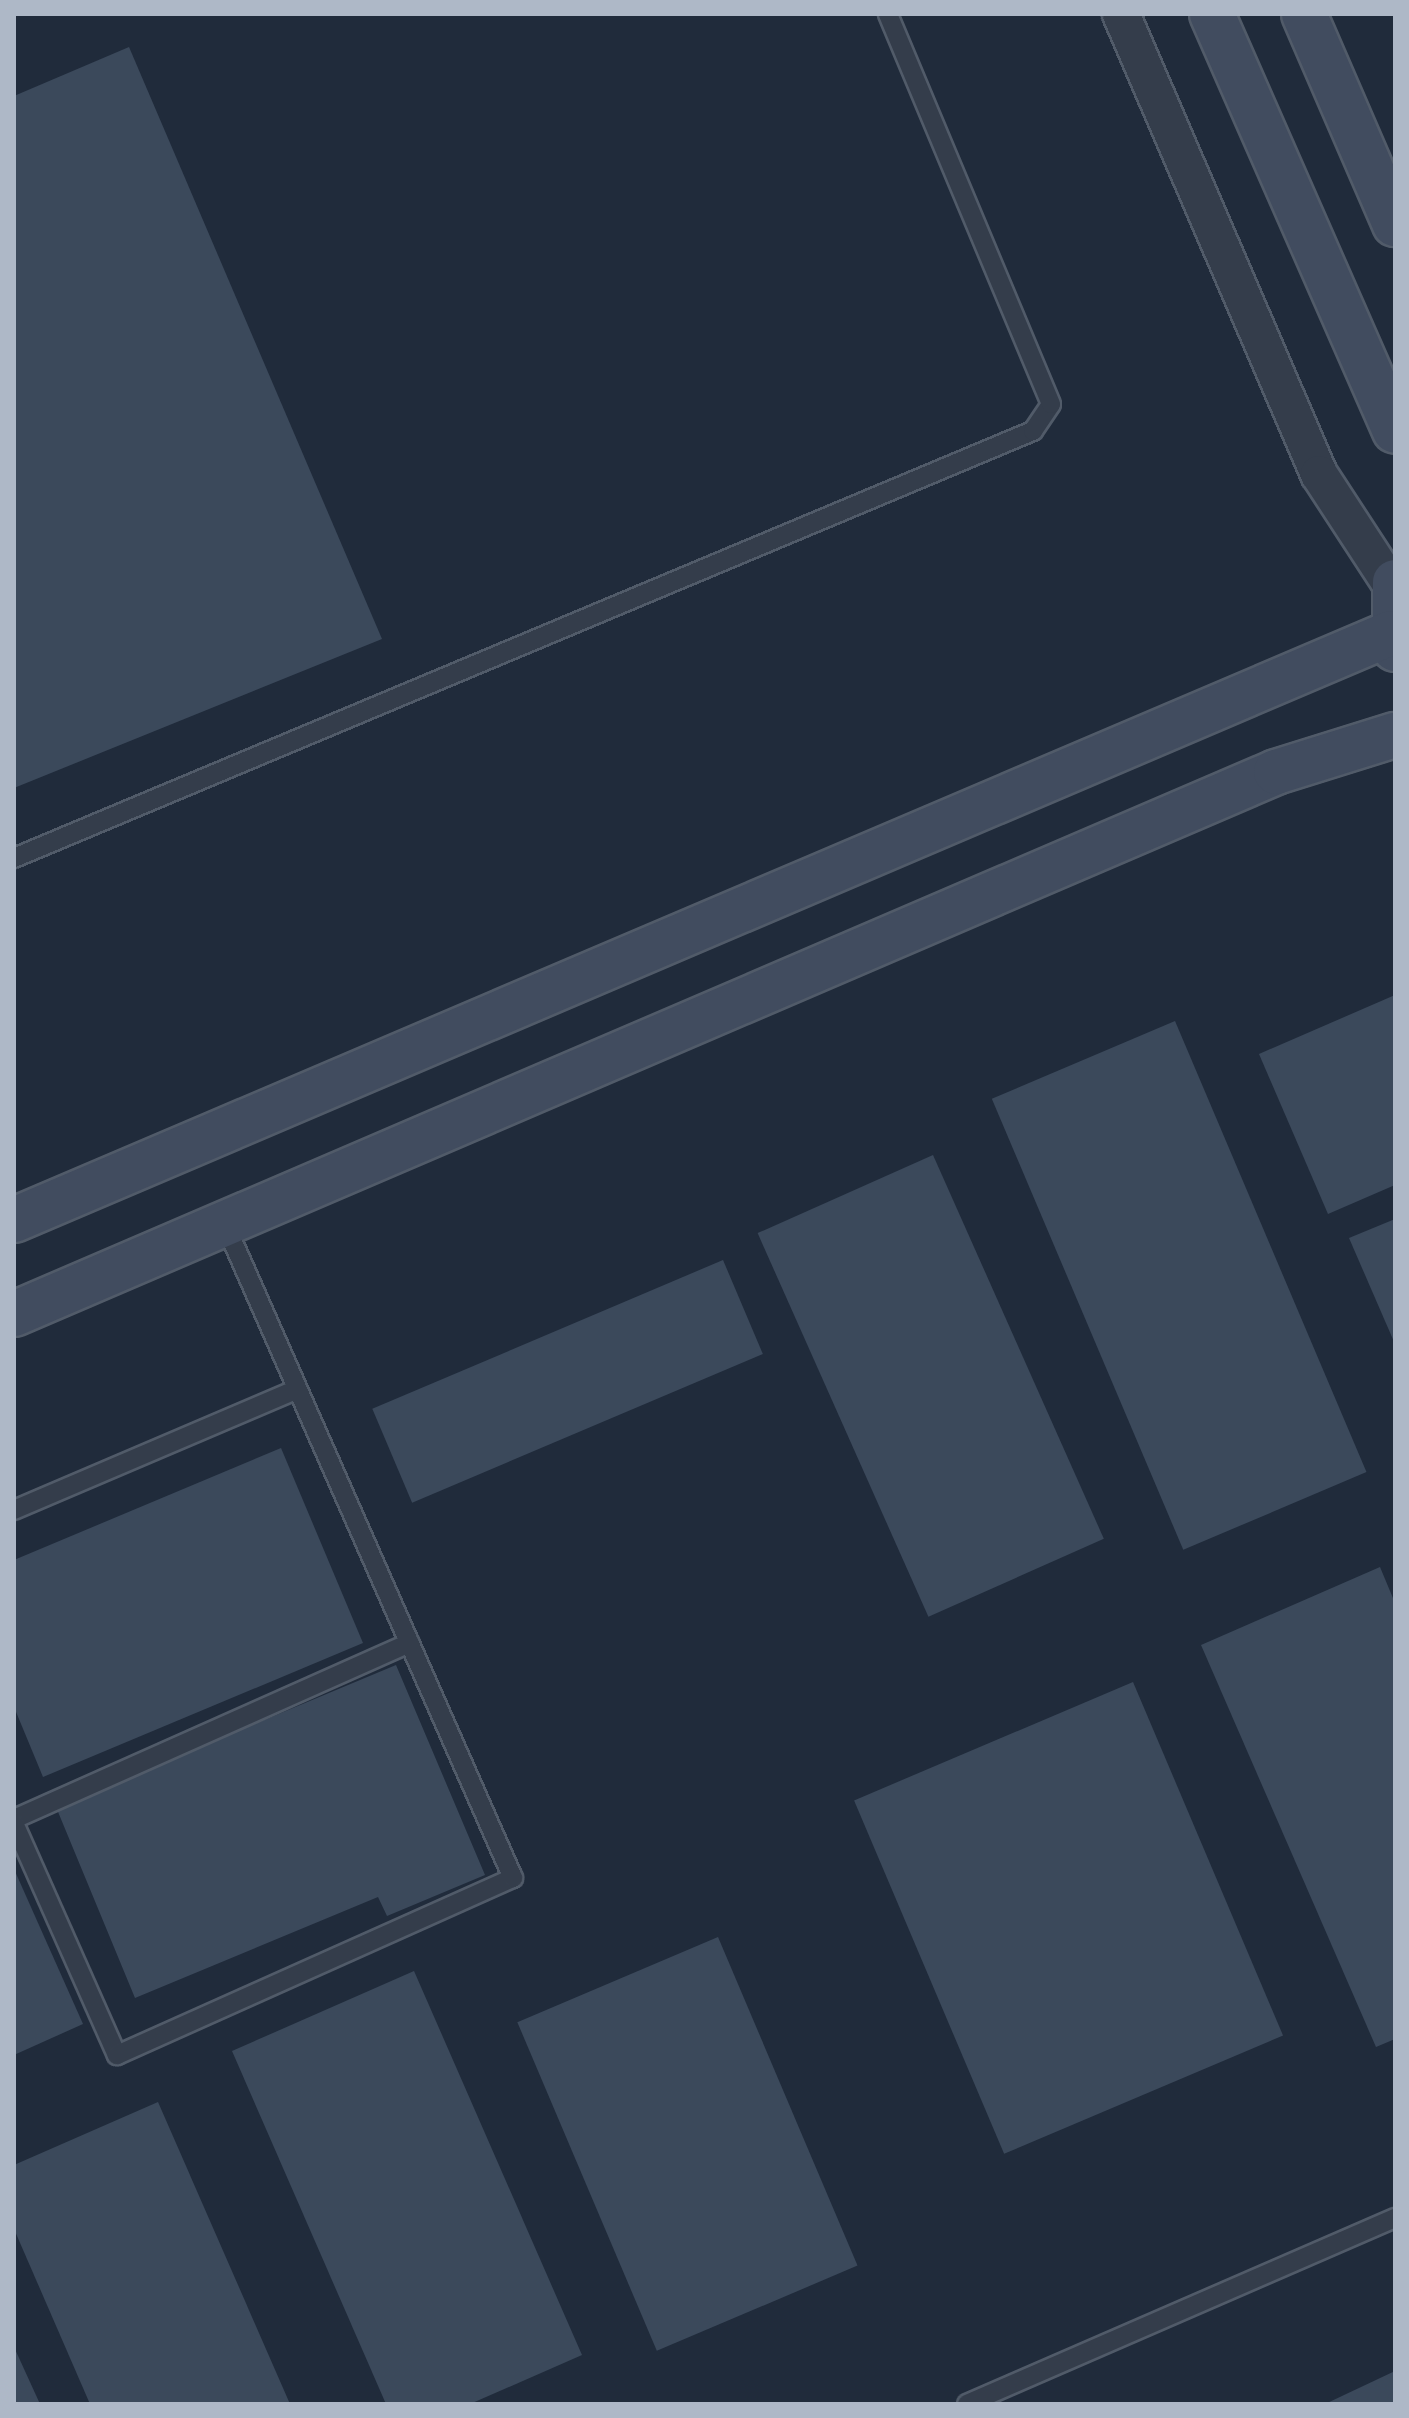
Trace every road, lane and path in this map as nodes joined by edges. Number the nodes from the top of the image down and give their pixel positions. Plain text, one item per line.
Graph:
1 (888, 14) edge
2 (1121, 14) edge
3 (1212, 14) edge
4 (1304, 14) edge
5 (1395, 224) edge
6 (1395, 431) edge
7 (1394, 584) edge
8 (1393, 641) edge
9 (1395, 735) edge
10 (14, 858) edge
11 (14, 1220) edge
12 (225, 1224) junction
13 (14, 1314) edge
14 (297, 1389) junction
15 (14, 1510) edge
16 (410, 1643) junction
17 (14, 1821) edge
18 (1395, 2218) edge
19 (967, 2404) edge

1 - 10 lane
2 - 7 street
3 - 6 street
4 - 5 street
7 - 8 street
8 - 11 street
9 - 12 street
12 - 13 street
12 - 14 lane
14 - 15 lane
14 - 16 lane
16 - 17 lane
16 - 17 lane
18 - 19 lane

